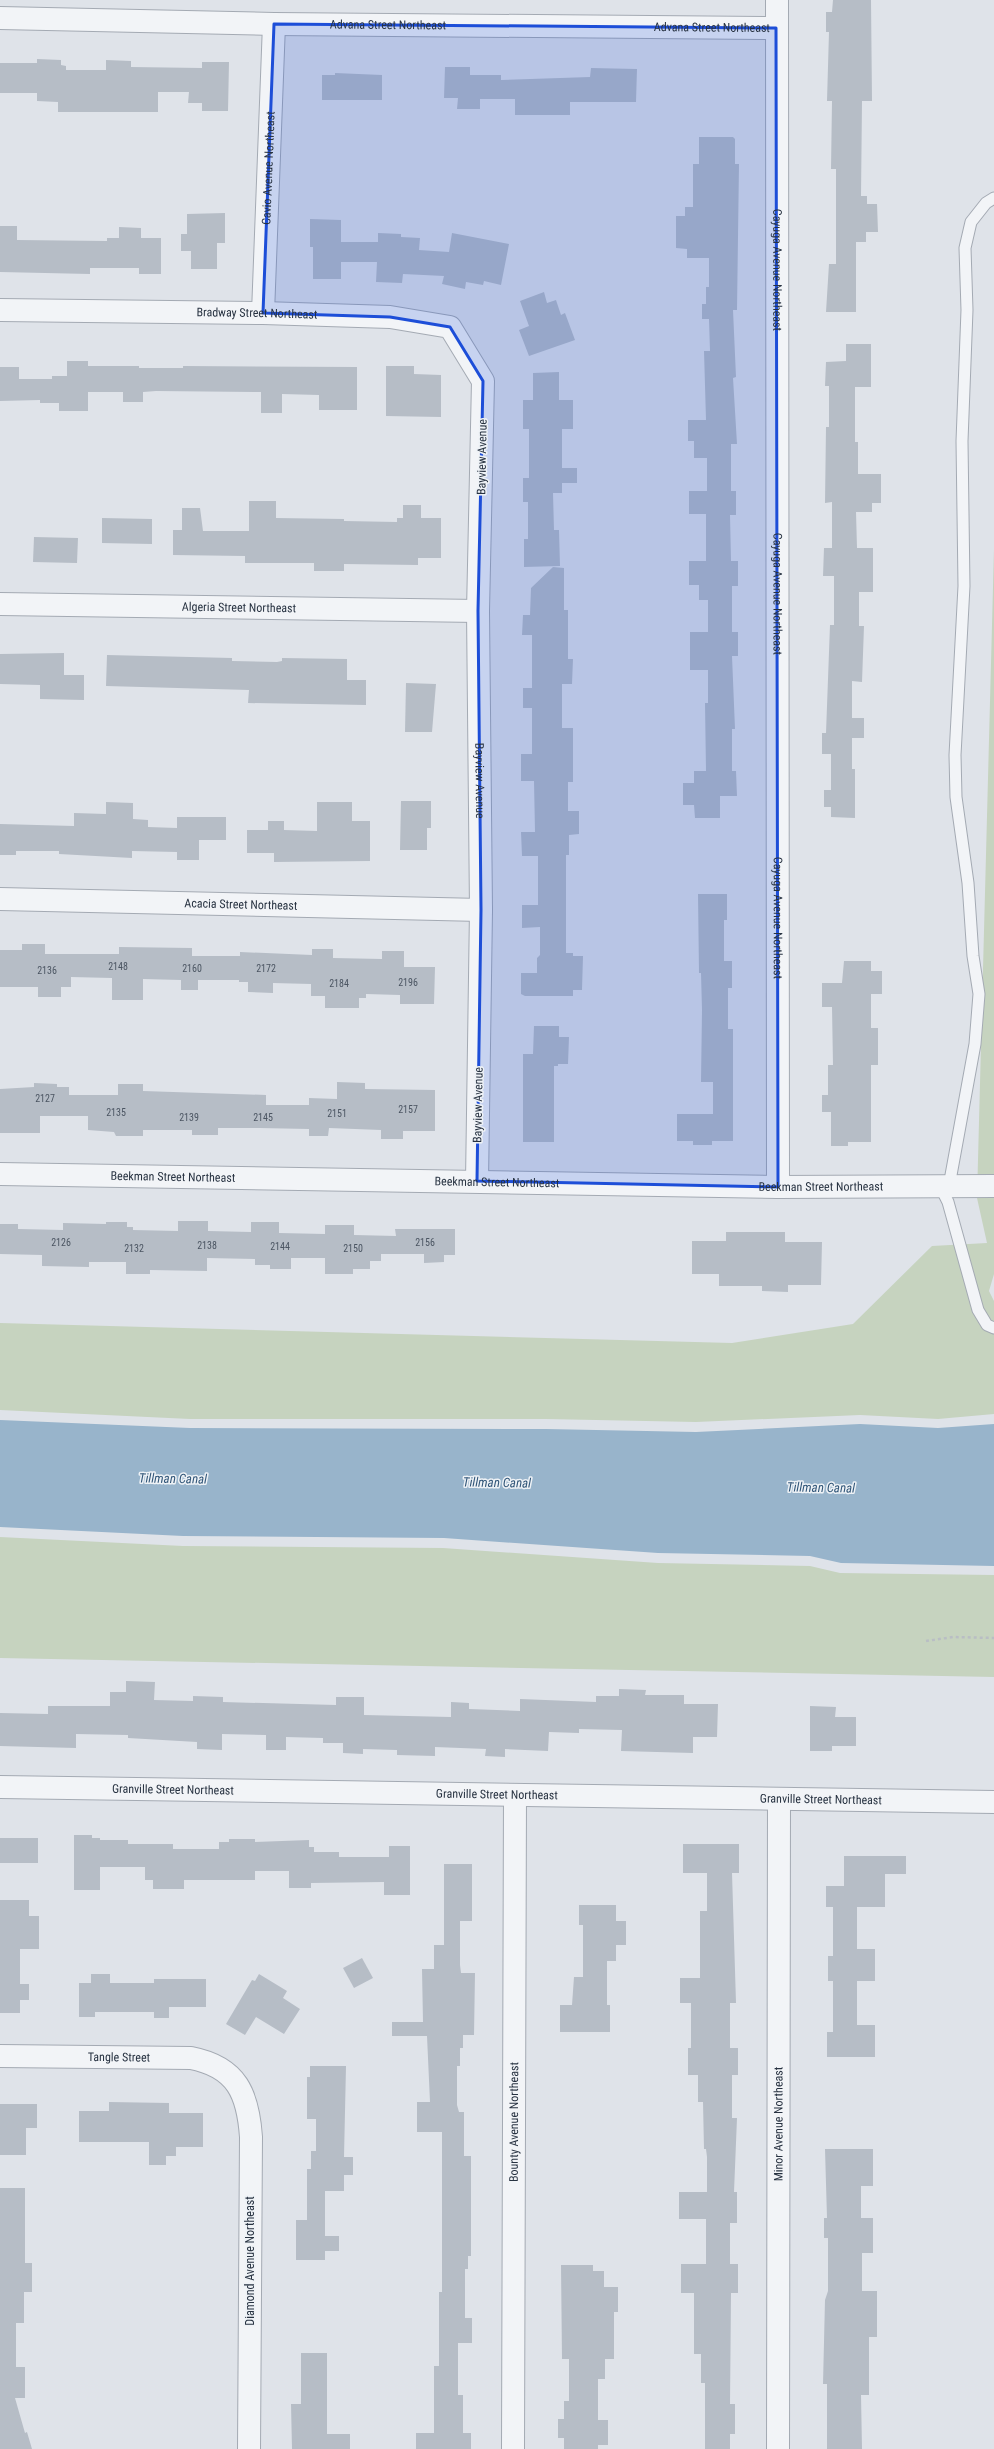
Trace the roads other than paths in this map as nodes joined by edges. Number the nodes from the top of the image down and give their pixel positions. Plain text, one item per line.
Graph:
1 (777, 0) edge
2 (0, 18) edge
3 (274, 24) junction
4 (776, 28) junction
5 (994, 198) edge
6 (0, 310) edge
7 (263, 313) junction
8 (483, 381) joint
9 (0, 604) edge
10 (478, 611) junction
11 (0, 899) edge
12 (481, 910) junction
13 (0, 1174) edge
14 (477, 1181) junction
15 (944, 1186) junction
16 (994, 1186) edge
17 (778, 1187) junction
18 (994, 1328) edge
19 (0, 1786) edge
20 (515, 1796) junction
21 (779, 1799) junction
22 (994, 1802) edge
23 (0, 2056) edge
24 (232, 2077) joint
25 (249, 2449) edge
26 (513, 2449) edge
27 (778, 2449) edge

1 - 4 street, Cayuga Avenue Northeast
2 - 3 street, Advana Street Northeast
3 - 4 street, Advana Street Northeast
3 - 7 street, Cavio Avenue Northeast
4 - 17 street, Cayuga Avenue Northeast
5 - 15 lane
6 - 7 street, Bradway Street Northeast
7 - 8 street, Bradway Street Northeast
8 - 10 street, Bayview Avenue
9 - 10 street, Algeria Street Northeast
10 - 12 street, Bayview Avenue
11 - 12 street, Acacia Street Northeast
12 - 14 street, Bayview Avenue
13 - 14 street, Beekman Street Northeast
14 - 17 street, Beekman Street Northeast
15 - 16 street, Beekman Street Northeast
15 - 17 street, Beekman Street Northeast
15 - 18 lane
19 - 20 street, Granville Street Northeast
20 - 21 street, Granville Street Northeast
20 - 26 street, Bounty Avenue Northeast
21 - 22 street, Granville Street Northeast
21 - 27 street, Minor Avenue Northeast
23 - 24 street, Tangle Street
24 - 25 street, Diamond Avenue Northeast

